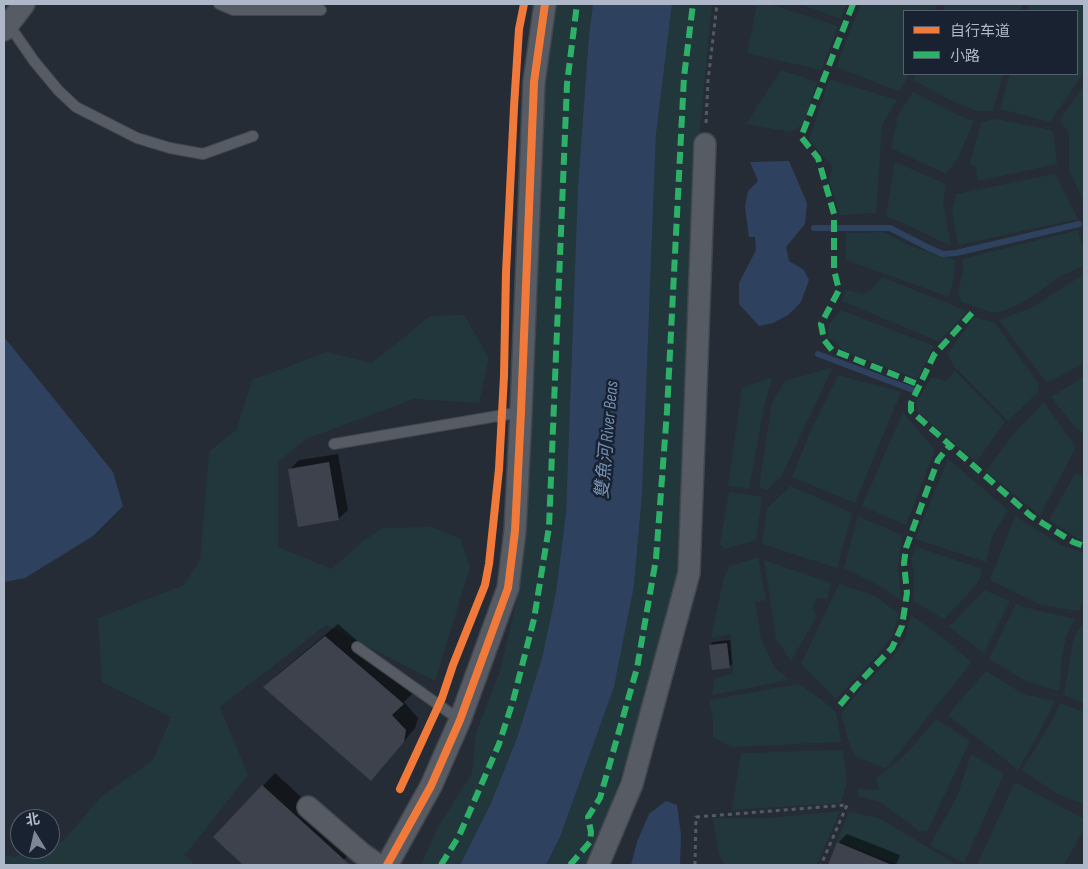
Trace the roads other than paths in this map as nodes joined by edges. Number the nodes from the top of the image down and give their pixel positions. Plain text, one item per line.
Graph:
1 (24, 4) edge
2 (219, 4) edge
3 (545, 4) edge
4 (321, 10) dead end
5 (6, 27) edge
6 (253, 136) dead end
7 (705, 144) road end
8 (521, 412) junction
9 (334, 444) dead end
10 (357, 647) dead end
11 (460, 720) junction
12 (308, 807) dead end
13 (378, 865) edge
14 (387, 865) edge
15 (598, 865) edge

1 - 5 street
2 - 4 lane
3 - 8 street
5 - 6 lane
7 - 15 street
8 - 9 lane
8 - 11 street
10 - 11 lane
11 - 14 street
12 - 13 street

